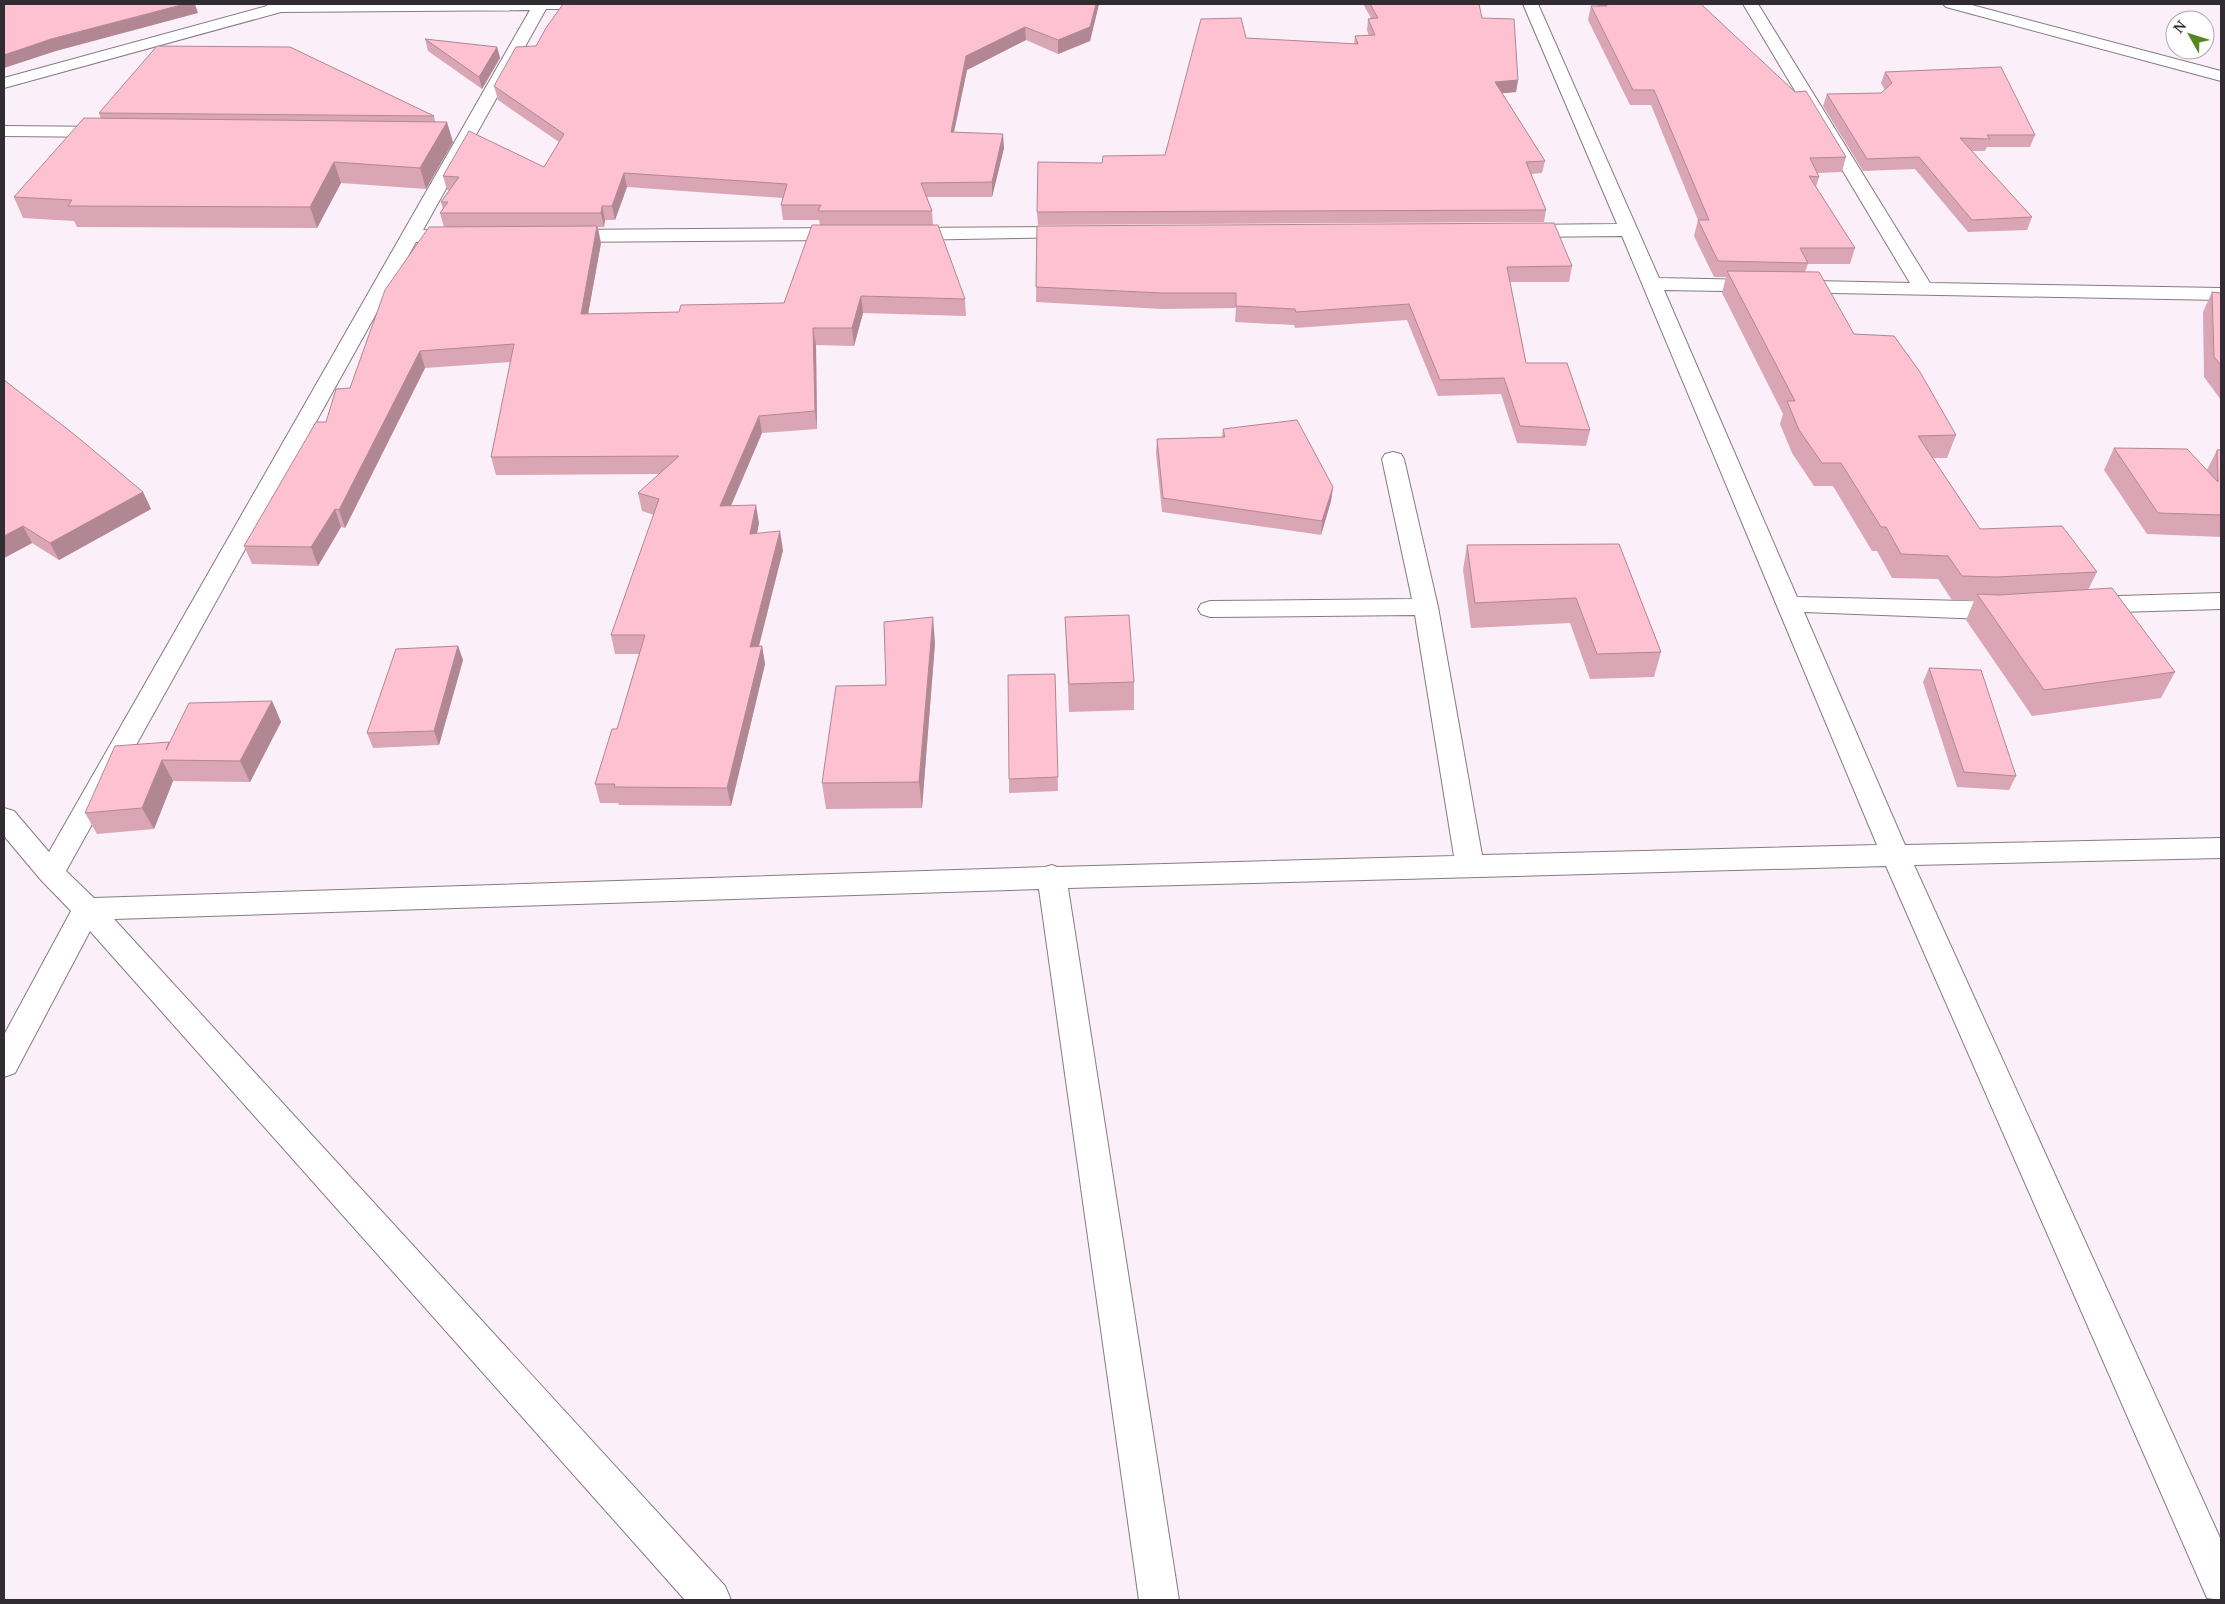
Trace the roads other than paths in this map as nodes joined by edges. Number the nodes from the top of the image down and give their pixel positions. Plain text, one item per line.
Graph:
1 (541, 4) edge
2 (652, 4) edge
3 (1530, 4) edge
4 (1751, 4) edge
5 (1953, 4) edge
6 (281, 5) edge
7 (2221, 76) edge
8 (4, 83) edge
9 (4, 131) edge
10 (122, 132) edge
11 (1628, 230) junction
12 (1498, 231) edge
13 (1089, 233) edge
14 (859, 234) edge
15 (889, 234) edge
16 (410, 236) junction
17 (480, 236) edge
18 (540, 236) edge
19 (1652, 284) junction
20 (1924, 289) junction
21 (2221, 294) edge
22 (1393, 459) dead end
23 (2221, 601) edge
24 (1788, 604) junction
25 (2064, 606) edge
26 (1426, 607) junction
27 (1210, 609) dead end
28 (2025, 609) edge
29 (4, 818) edge
30 (2221, 848) edge
31 (1895, 854) junction
32 (1470, 866) junction
33 (51, 873) junction
34 (1052, 876) junction
35 (87, 909) junction
36 (4, 1064) edge
37 (2221, 1584) edge
38 (711, 1600) edge
39 (1159, 1600) edge

1 - 2 street
1 - 6 street
1 - 16 street
3 - 11 street
4 - 20 street
5 - 7 street
6 - 8 street
9 - 10 street
11 - 12 street
11 - 19 street
13 - 15 street
14 - 18 street
16 - 17 street
16 - 33 street
19 - 20 street
19 - 24 street
20 - 21 street
22 - 26 street
23 - 25 street
24 - 28 street
24 - 31 street
26 - 27 street
26 - 32 street
29 - 33 street
30 - 31 street
31 - 32 street
31 - 37 street
32 - 34 street
33 - 35 street
34 - 35 street
34 - 39 street
35 - 36 street
35 - 38 street

